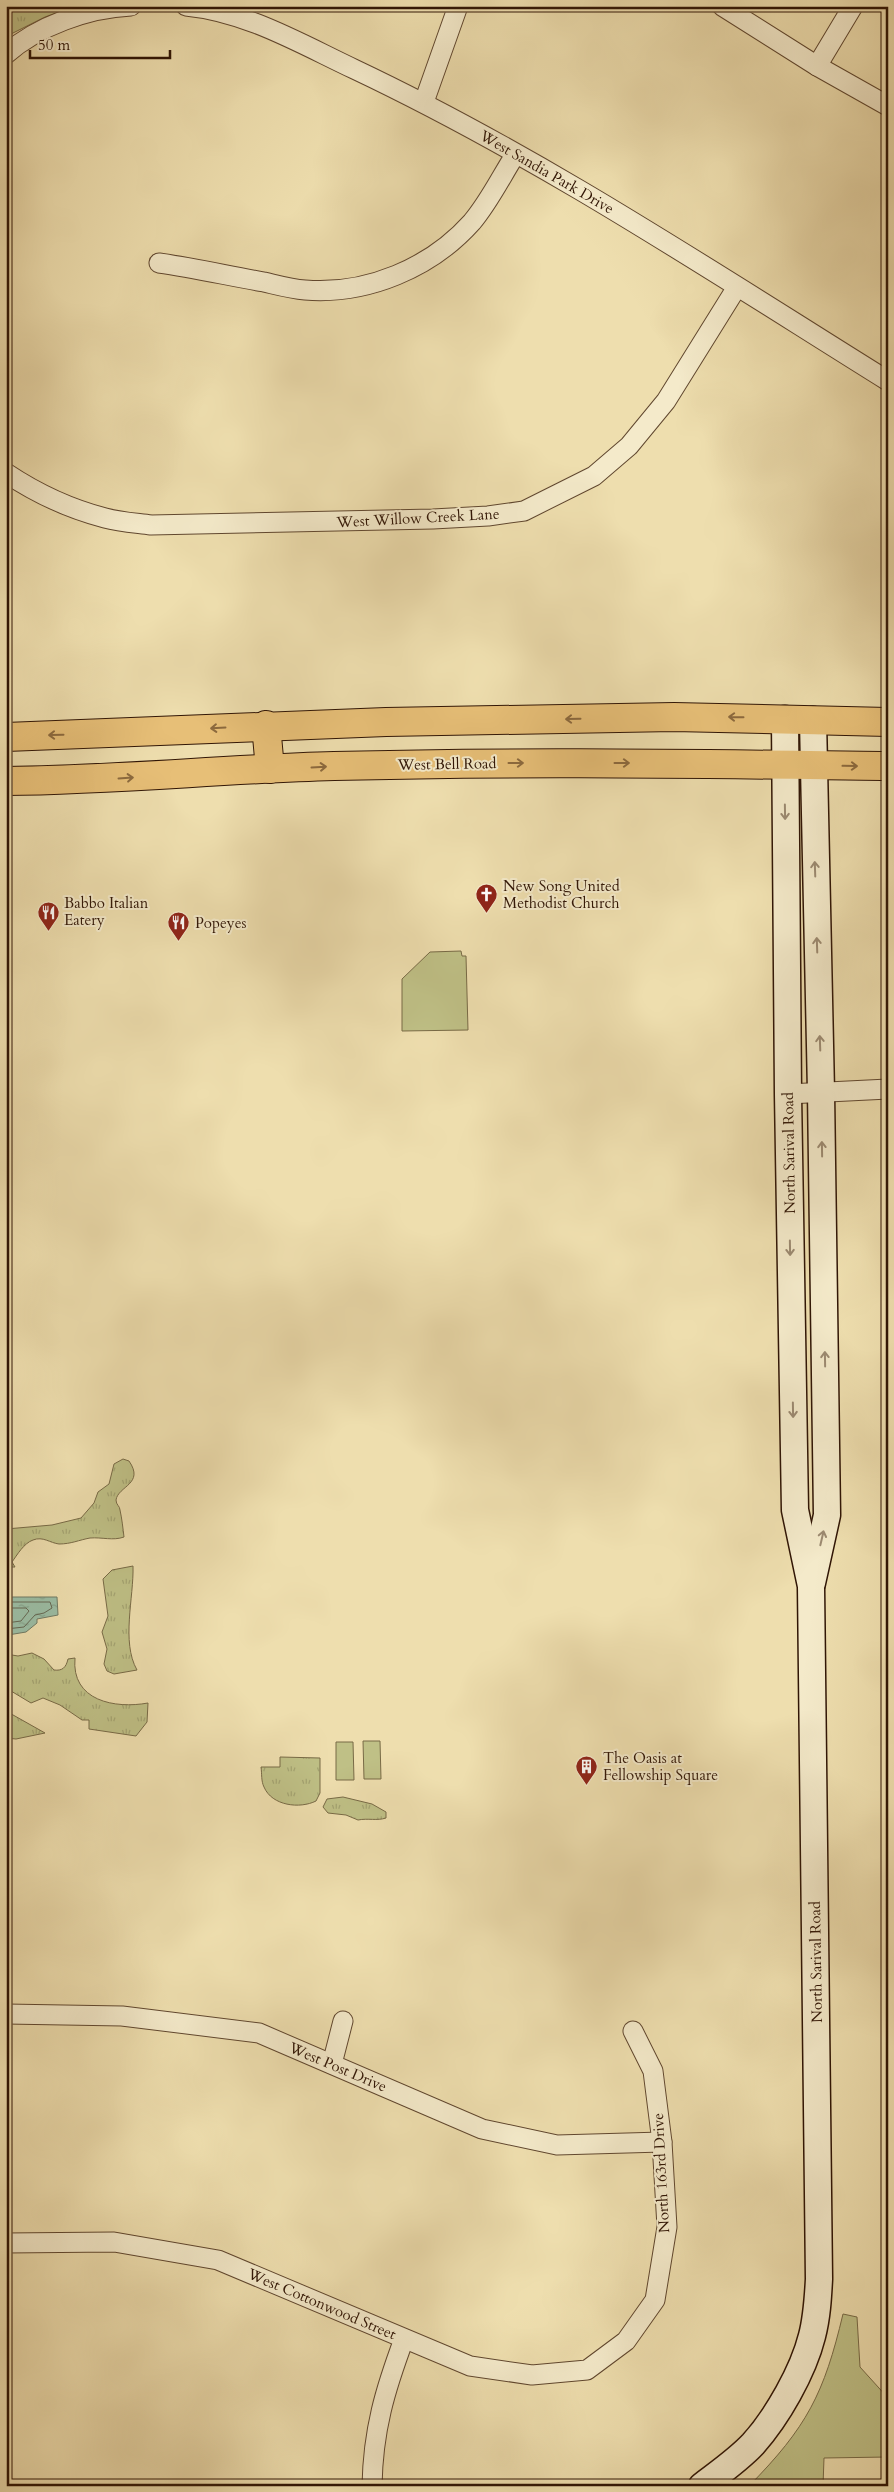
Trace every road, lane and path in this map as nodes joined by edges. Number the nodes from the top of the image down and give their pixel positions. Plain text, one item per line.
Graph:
1 (131, 6) edge
2 (186, 6) edge
3 (458, 6) edge
4 (722, 6) edge
5 (853, 6) edge
6 (212, 8) edge
7 (6, 54) edge
8 (817, 66) junction
9 (424, 102) junction
10 (888, 106) edge
11 (515, 155) junction
12 (159, 263) dead end
13 (737, 287) junction
14 (888, 381) edge
15 (6, 473) edge
16 (785, 719) junction
17 (813, 720) junction
18 (888, 722) edge
19 (266, 725) junction
20 (6, 737) edge
21 (785, 763) junction
22 (812, 764) junction
23 (888, 766) edge
24 (270, 769) junction
25 (6, 781) edge
26 (888, 1089) edge
27 (822, 1092) junction
28 (788, 1094) junction
29 (811, 1586) junction
30 (6, 2014) edge
31 (343, 2021) dead end
32 (633, 2031) dead end
33 (332, 2064) junction
34 (662, 2142) junction
35 (6, 2243) edge
36 (404, 2338) junction
37 (626, 2340) joint
38 (372, 2486) edge
39 (702, 2486) edge

1 - 7 street
2 - 6 street, West Sandia Park Drive
3 - 9 street
4 - 8 street
5 - 8 street
6 - 9 street, West Sandia Park Drive
8 - 10 street
9 - 11 street, West Sandia Park Drive
11 - 12 street
11 - 13 street, West Sandia Park Drive
13 - 14 street, West Sandia Park Drive
13 - 15 street, West Willow Creek Lane
16 - 17 main road
16 -> 19 main road
16 - 21 main road, North Sarival Road
17 - 18 main road
17 - 22 main road, North Sarival Road
19 -> 20 main road
19 - 24 main road
21 - 22 main road, West Bell Road
24 -> 21 main road, West Bell Road
21 -> 28 main road, North Sarival Road
22 -> 23 main road, West Bell Road
27 -> 22 main road, North Sarival Road
25 -> 24 main road, West Bell Road
26 - 27 street
27 - 28 street
29 -> 27 main road, North Sarival Road
28 -> 29 main road, North Sarival Road
29 - 39 main road, North Sarival Road
30 - 33 street, West Post Drive
31 - 33 street
32 - 34 street, North 163rd Drive
33 - 34 street, West Post Drive
34 - 37 street, North 163rd Drive
35 - 36 street, West Cottonwood Street
36 - 37 street, West Cottonwood Street
36 - 38 street

